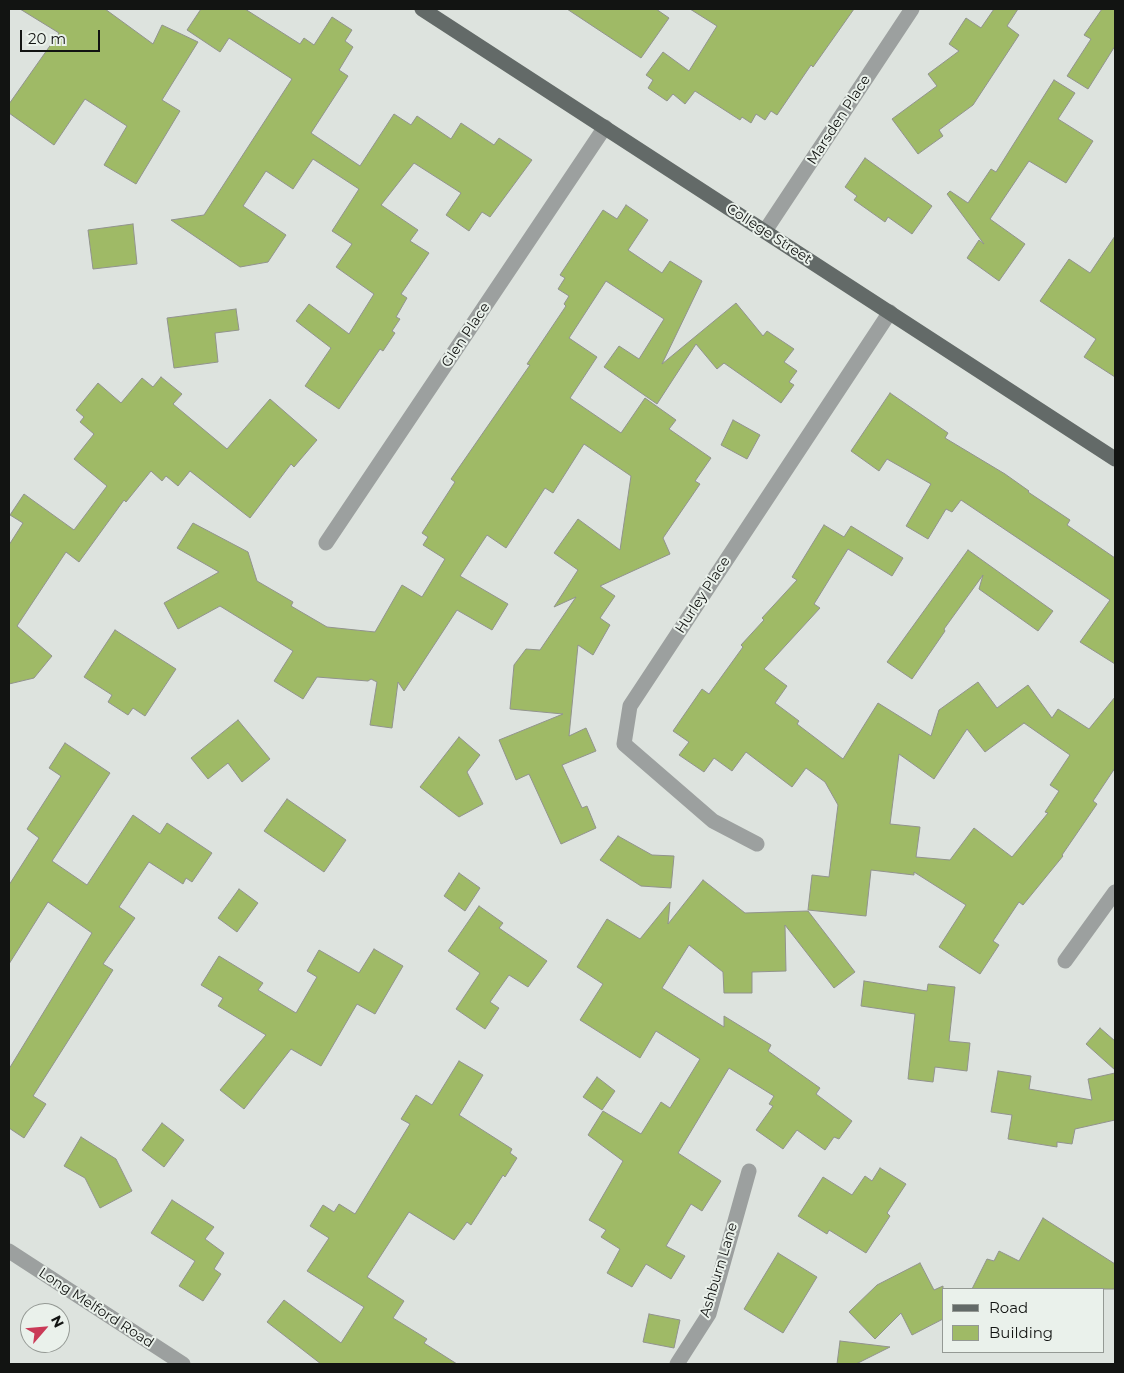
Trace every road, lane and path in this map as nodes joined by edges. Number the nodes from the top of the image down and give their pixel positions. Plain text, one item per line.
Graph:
1 (422, 9) edge
2 (912, 9) edge
3 (605, 127) junction
4 (765, 231) junction
5 (890, 312) junction
6 (1115, 459) edge
7 (326, 543) dead end
8 (757, 844) dead end
9 (1115, 892) edge
10 (1065, 961) dead end
11 (749, 1171) dead end
12 (9, 1251) edge
13 (183, 1364) edge
14 (677, 1364) edge

1 - 3 main road, College Street
2 - 4 street, Marsden Place
3 - 4 main road, College Street
3 - 7 street, Glen Place
4 - 5 main road, College Street
5 - 6 main road, College Street
5 - 8 street, Hurley Place
9 - 10 street
11 - 14 street, Ashburn Lane
12 - 13 street, Long Melford Road

